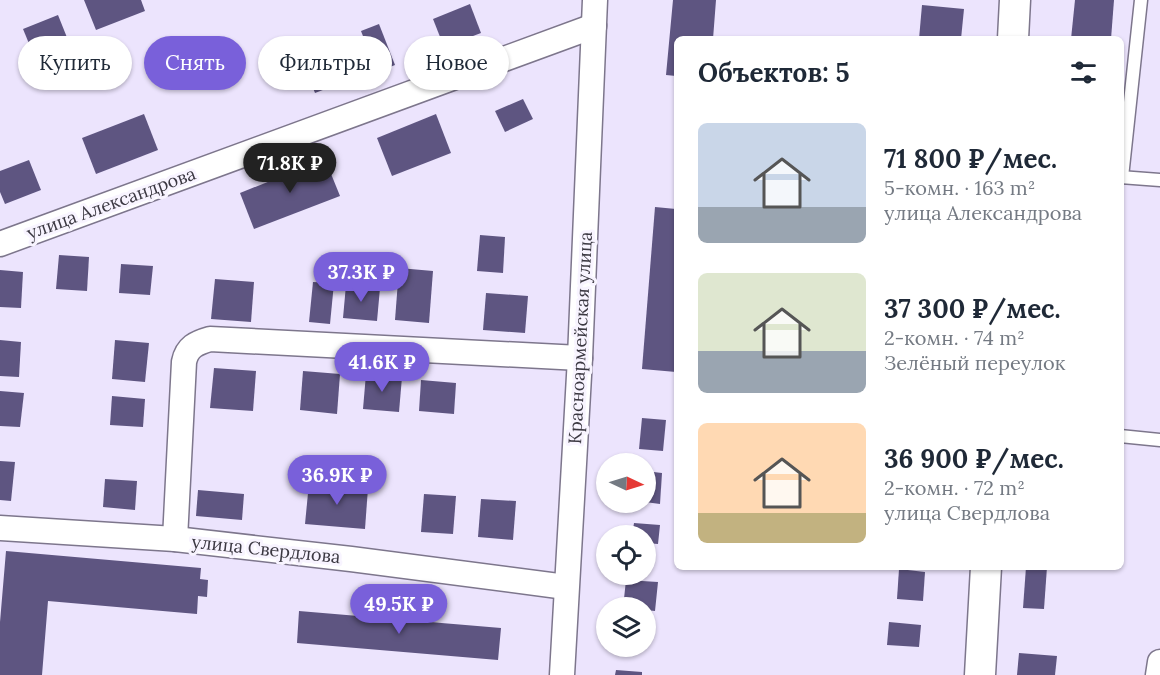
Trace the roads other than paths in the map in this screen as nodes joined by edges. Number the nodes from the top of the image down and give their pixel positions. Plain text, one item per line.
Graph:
1 (595, 0) edge
2 (1015, 0) edge
3 (1141, 0) edge
4 (594, 26) junction
5 (1013, 36) edge
6 (1124, 150) edge
7 (1124, 177) edge
8 (1160, 180) edge
9 (0, 244) edge
10 (580, 358) junction
11 (1124, 436) edge
12 (1160, 440) edge
13 (0, 528) edge
14 (175, 539) junction
15 (986, 570) edge
16 (566, 587) junction
17 (1160, 662) edge
18 (562, 675) edge
19 (980, 675) edge
20 (1158, 675) edge

1 - 4 street, Красноармейская улица
2 - 5 street
3 - 6 lane
4 - 9 street, улица Александрова
4 - 10 street, Красноармейская улица
7 - 8 lane
10 - 14 street
10 - 16 street, Красноармейская улица
11 - 12 lane
13 - 14 street, улица Свердлова
14 - 16 street, улица Свердлова
15 - 19 street
16 - 18 street, Красноармейская улица
17 - 20 street

